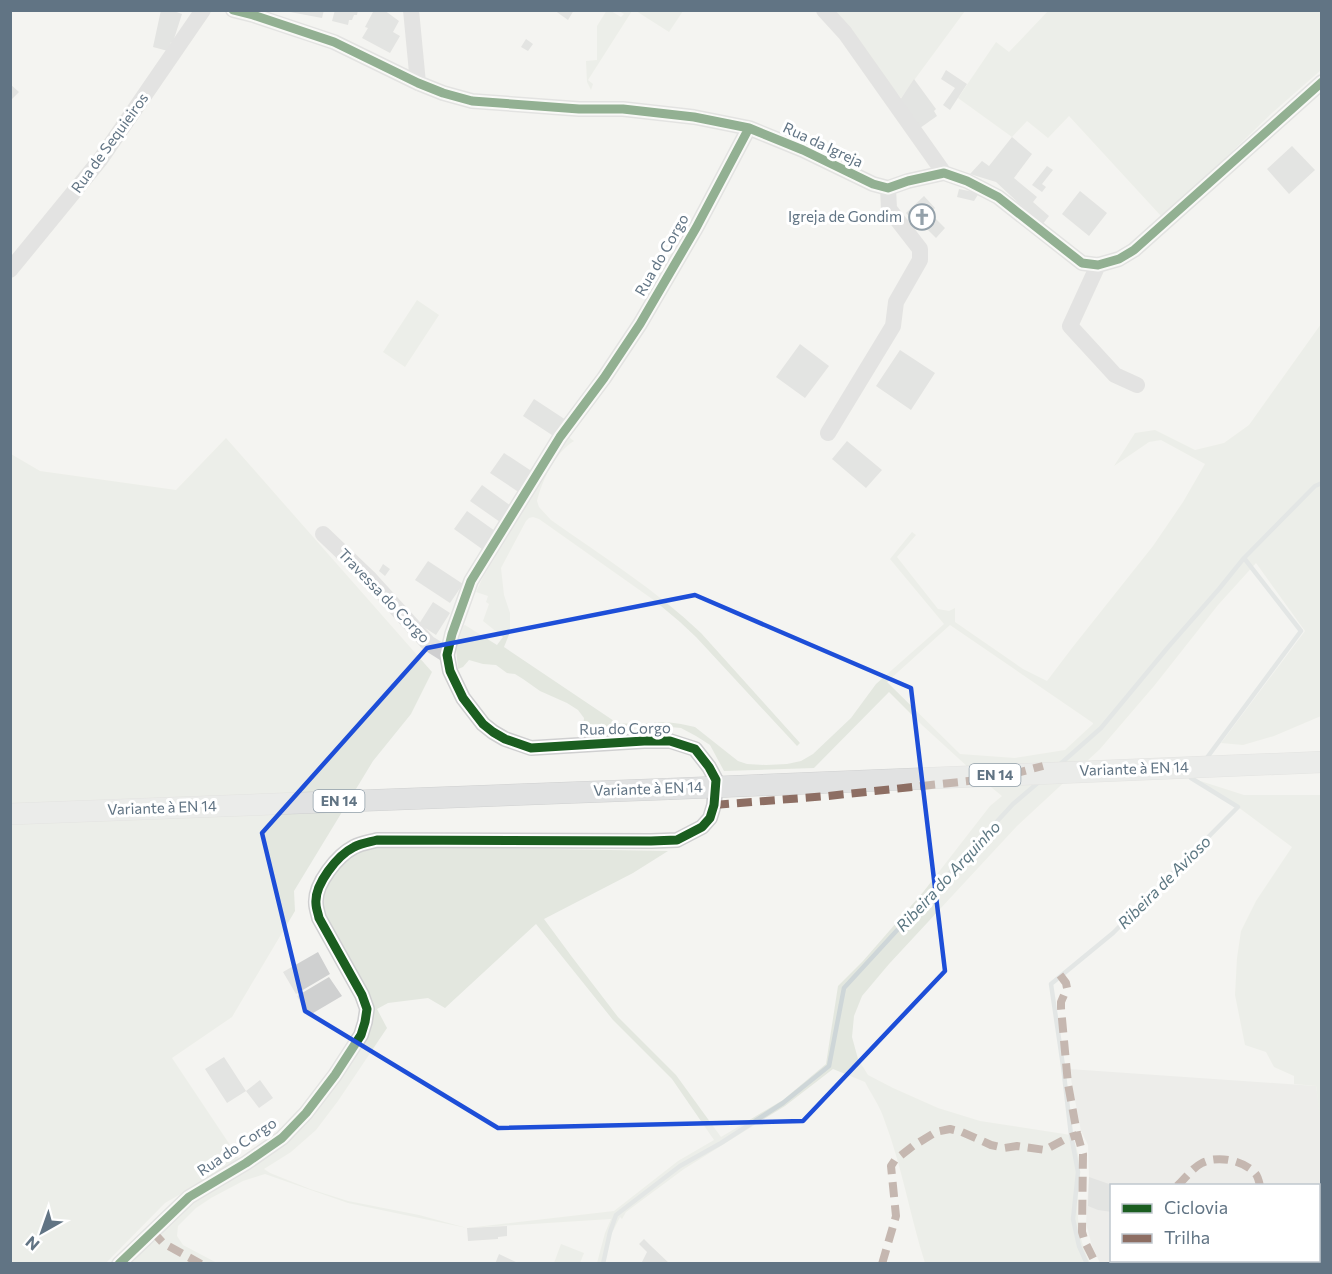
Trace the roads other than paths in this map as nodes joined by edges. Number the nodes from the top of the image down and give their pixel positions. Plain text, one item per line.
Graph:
1 (202, 10) edge
2 (233, 10) edge
3 (411, 10) edge
4 (824, 10) edge
5 (418, 83) junction
6 (1320, 86) edge
7 (749, 128) junction
8 (944, 173) junction
9 (888, 188) junction
10 (1098, 265) junction
11 (10, 270) edge
12 (1137, 385) dead end
13 (828, 433) dead end
14 (323, 534) dead end
15 (447, 655) junction
16 (1322, 762) edge
17 (10, 814) edge
18 (120, 1263) edge

1 - 11 street, Rua de Sequieiros
2 - 5 street, Rua da Igreja
3 - 5 street
4 - 8 street
5 - 7 street, Rua da Igreja
6 - 10 street
7 - 9 street, Rua da Igreja
7 - 15 street, Rua do Corgo
8 - 9 street
8 - 10 street
9 - 13 street
10 - 12 street
14 - 15 street, Travessa do Corgo
15 - 18 street, Rua do Corgo
16 - 17 main road, Variante à EN 14 / EN 14, bridge

